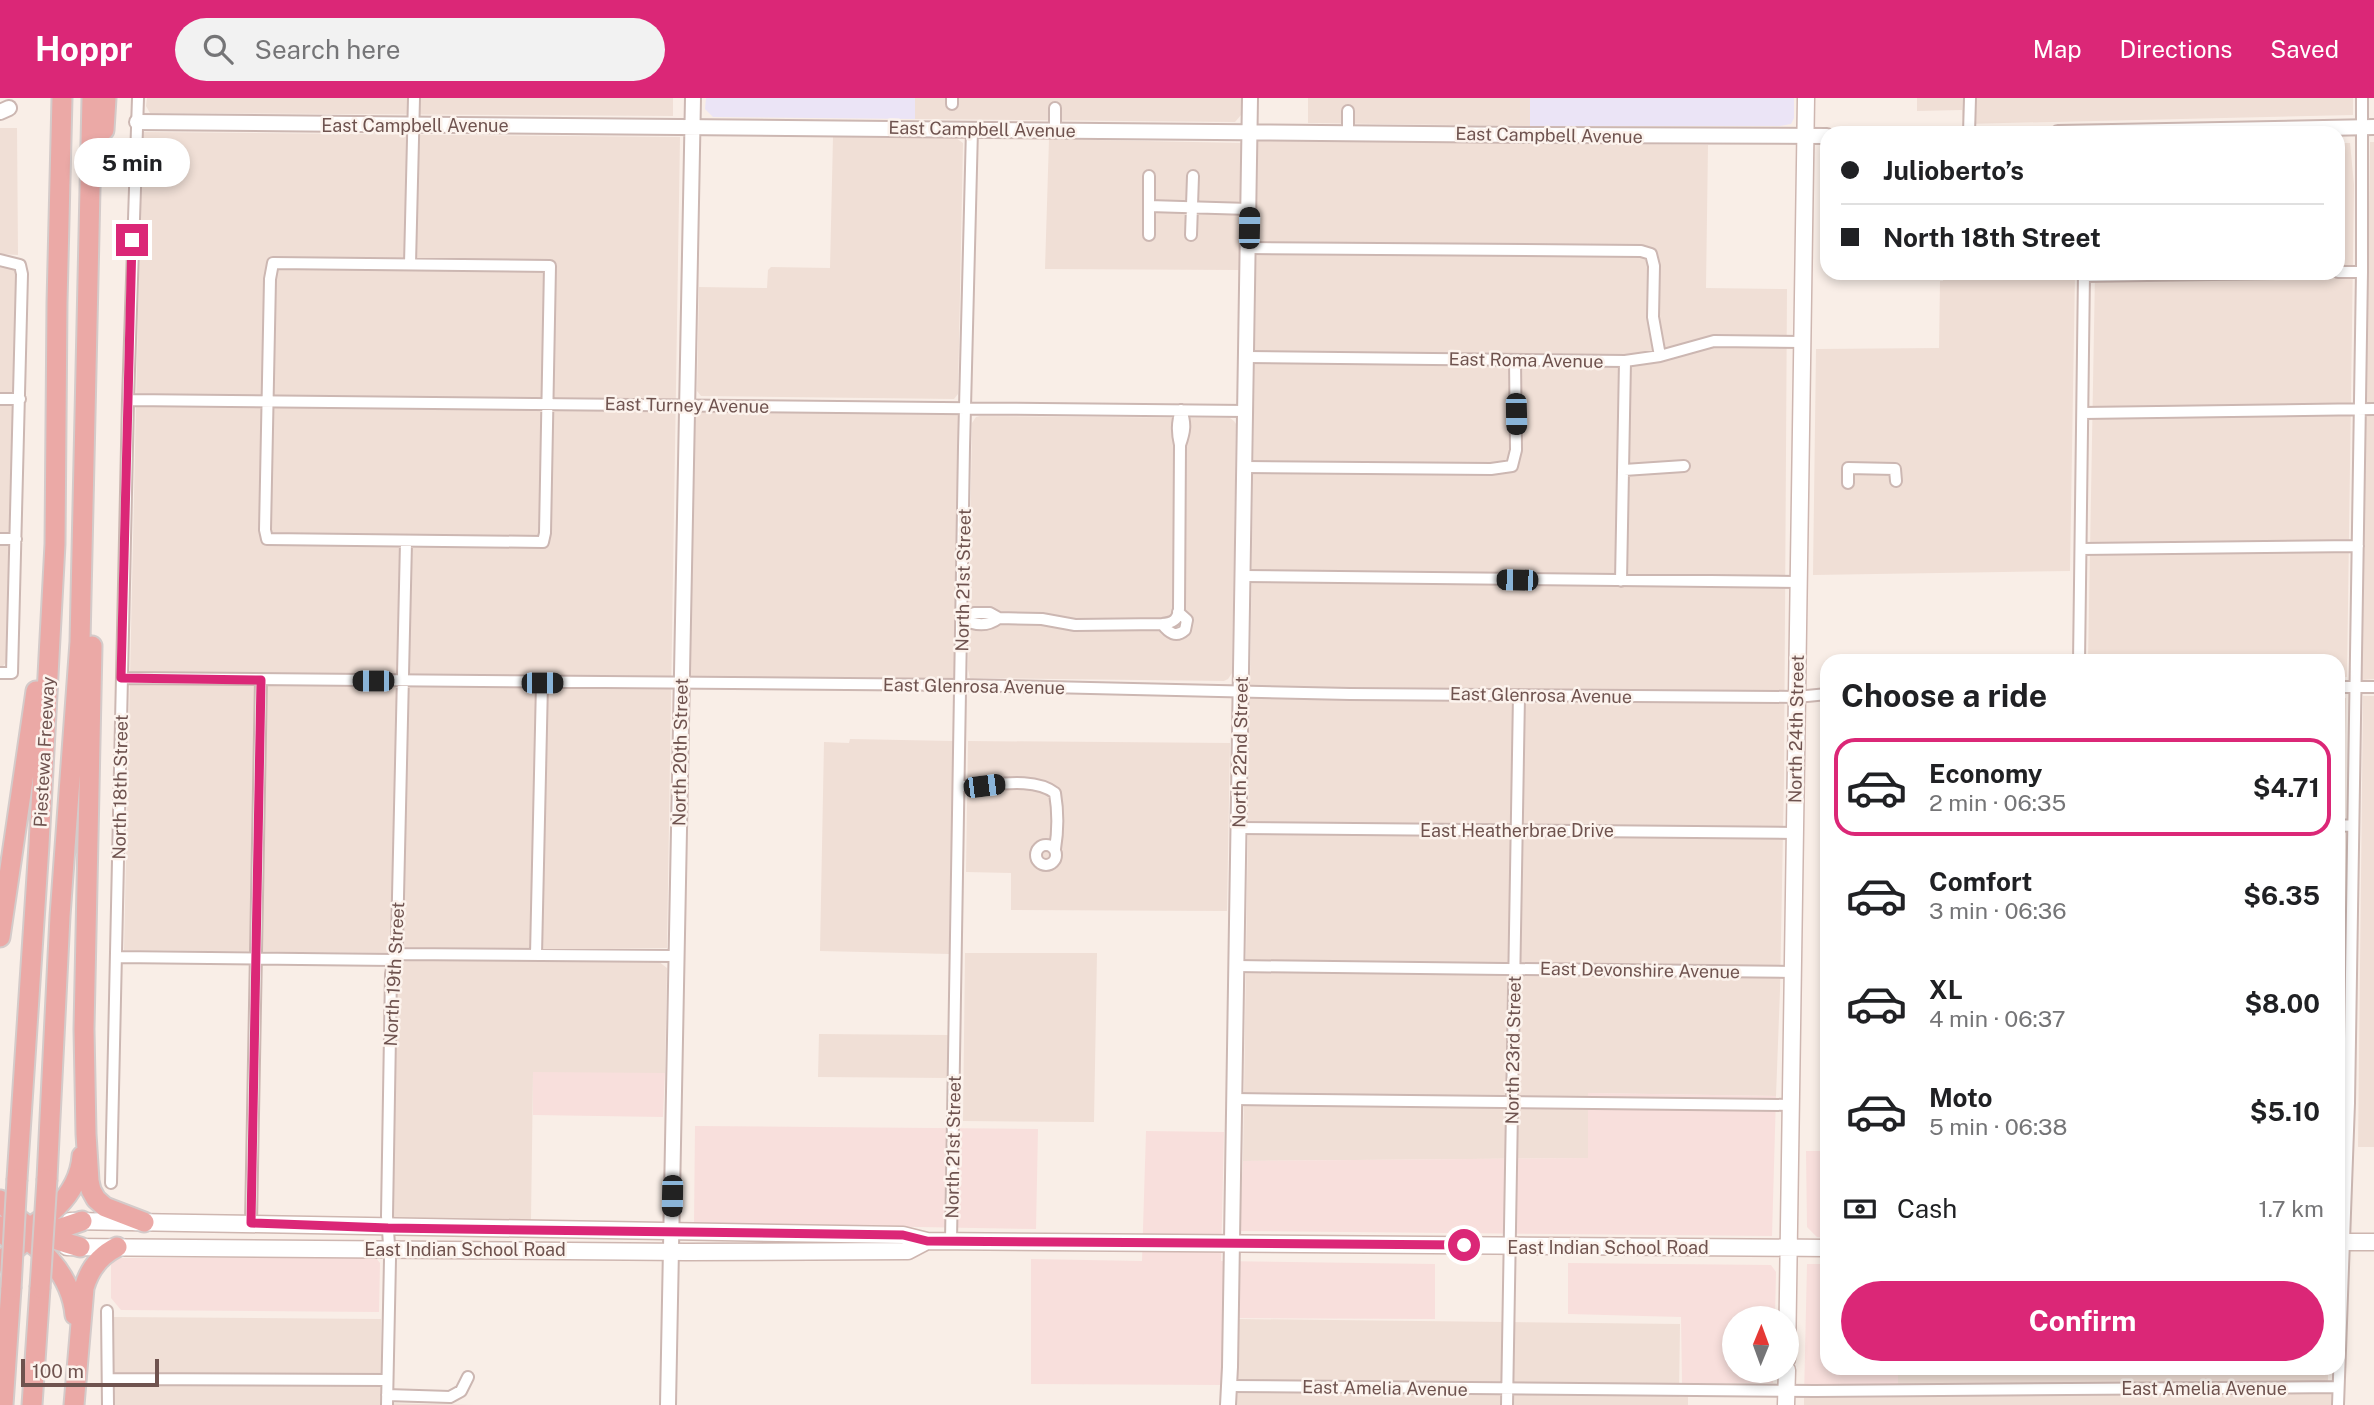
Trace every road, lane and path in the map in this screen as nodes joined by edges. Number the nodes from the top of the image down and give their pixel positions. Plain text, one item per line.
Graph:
1 (51, 98) edge
2 (62, 98) edge
3 (92, 98) edge
4 (106, 98) edge
5 (138, 98) edge
6 (414, 98) edge
7 (693, 98) edge
8 (1250, 98) edge
9 (1806, 98) edge
10 (1970, 98) edge
11 (2362, 98) edge
12 (1055, 108) dead end
13 (1348, 111) dead end
14 (137, 122) junction
15 (413, 125) junction
16 (1969, 126) edge
17 (693, 127) junction
18 (2345, 127) edge
19 (2367, 127) edge
20 (972, 129) junction
21 (1055, 130) junction
22 (1250, 132) junction
23 (1348, 132) junction
24 (1806, 136) junction
25 (1820, 136) edge
26 (1149, 176) dead end
27 (1193, 176) dead end
28 (1149, 206) junction
29 (1192, 207) junction
30 (1249, 209) junction
31 (1149, 235) dead end
32 (1191, 235) dead end
33 (1249, 248) junction
34 (0, 260) edge
35 (410, 264) junction
36 (2345, 272) edge
37 (2362, 272) junction
38 (2084, 280) edge
39 (57, 303) junction
40 (88, 306) junction
41 (1802, 342) junction
42 (1660, 356) junction
43 (1247, 357) junction
44 (1515, 360) junction
45 (1625, 361) junction
46 (0, 399) edge
47 (20, 399) junction
48 (128, 400) junction
49 (268, 401) junction
50 (548, 404) junction
51 (688, 406) junction
52 (966, 408) junction
53 (2359, 409) junction
54 (2374, 409) edge
55 (1181, 410) junction
56 (1245, 411) junction
57 (2083, 413) junction
58 (55, 428) junction
59 (86, 432) junction
60 (1684, 466) dead end
61 (1245, 467) junction
62 (1624, 470) junction
63 (1896, 481) dead end
64 (1848, 483) dead end
65 (0, 539) edge
66 (16, 539) junction
67 (406, 542) junction
68 (2358, 546) junction
69 (2081, 549) junction
70 (1243, 576) junction
71 (1621, 581) junction
72 (1798, 582) junction
73 (962, 618) junction
74 (2079, 654) edge
75 (0, 673) edge
76 (121, 678) junction
77 (261, 680) junction
78 (402, 681) junction
79 (542, 683) junction
80 (682, 684) junction
81 (961, 685) junction
82 (2345, 687) edge
83 (2356, 687) junction
84 (2374, 687) edge
85 (1241, 690) junction
86 (1519, 695) junction
87 (1820, 695) edge
88 (1797, 697) junction
89 (960, 786) junction
90 (2353, 825) junction
91 (2345, 826) edge
92 (1239, 828) junction
93 (1517, 830) junction
94 (1794, 833) junction
95 (1055, 849) dead end
96 (0, 937) edge
97 (536, 955) junction
98 (676, 956) junction
99 (117, 957) junction
100 (395, 957) junction
101 (257, 959) junction
102 (1236, 966) junction
103 (2345, 967) edge
104 (2351, 967) junction
105 (1515, 969) junction
106 (1792, 972) junction
107 (2345, 1084) edge
108 (1234, 1099) junction
109 (1512, 1102) junction
110 (1790, 1105) junction
111 (86, 1134) junction
112 (111, 1183) dead end
113 (0, 1200) edge
114 (82, 1221) joint
115 (144, 1222) junction
116 (251, 1223) junction
117 (388, 1228) junction
118 (671, 1231) junction
119 (19, 1233) edge
120 (927, 1241) junction
121 (951, 1241) junction
122 (2345, 1242) edge
123 (2374, 1242) edge
124 (1231, 1244) junction
125 (1511, 1246) junction
126 (80, 1247) joint
127 (117, 1247) junction
128 (1788, 1248) junction
129 (1820, 1248) edge
130 (389, 1249) junction
131 (671, 1252) junction
132 (0, 1262) edge
133 (1787, 1306) edge
134 (107, 1311) dead end
135 (78, 1340) junction
136 (2338, 1375) edge
137 (468, 1377) dead end
138 (108, 1379) junction
139 (387, 1380) junction
140 (1230, 1386) junction
141 (2338, 1387) junction
142 (1508, 1389) junction
143 (1786, 1398) edge
144 (387, 1400) edge
145 (3, 1405) edge
146 (32, 1405) edge
147 (74, 1405) edge
148 (107, 1405) edge
149 (668, 1405) edge
150 (1228, 1405) edge
151 (1507, 1405) edge
152 (2338, 1405) edge

1 - 39 highway
2 - 39 highway, Piestewa Freeway
3 - 40 highway, Piestewa Freeway
4 - 40 highway
5 - 14 street, North 18th Street
6 - 15 street
7 - 17 street, North 20th Street
8 - 22 street, North 22nd Street
9 - 24 main road, North 24th Street
10 - 16 street
11 - 19 street
12 - 21 street
13 - 23 street
14 - 15 street, East Campbell Avenue
14 - 48 street, North 18th Street
15 - 17 street, East Campbell Avenue
15 - 35 street
17 - 20 street, East Campbell Avenue
17 - 51 street, North 20th Street
18 - 19 street
19 - 37 street
20 - 21 street, East Campbell Avenue
20 - 52 street, North 21st Street
21 - 22 street, East Campbell Avenue
22 - 23 street, East Campbell Avenue
22 - 30 street, North 22nd Street
23 - 24 street, East Campbell Avenue
24 - 25 street, East Campbell Avenue
24 - 41 main road, North 24th Street
26 - 28 street
27 - 29 street
28 - 29 street
28 - 31 street
29 - 30 street
29 - 32 street
30 - 33 street, North 22nd Street
33 - 42 street
33 - 43 street, North 22nd Street
34 - 47 street
35 - 49 street
35 - 50 street
36 - 37 street
37 - 53 street
38 - 57 street
39 - 58 highway, Piestewa Freeway
40 - 59 highway, Piestewa Freeway
41 - 42 street, East Roma Avenue
41 - 72 main road, North 24th Street
42 - 45 street, East Roma Avenue
43 - 44 street, East Roma Avenue
43 - 56 street, North 22nd Street
44 - 45 street, East Roma Avenue
44 - 61 street
45 - 62 street
46 - 47 street
47 - 66 street
48 - 49 street, East Turney Avenue
48 - 76 street, North 18th Street
49 - 50 street, East Turney Avenue
49 - 67 street
50 - 51 street, East Turney Avenue
50 - 67 street
51 - 52 street, East Turney Avenue
51 - 80 street, North 20th Street
52 - 55 street, East Turney Avenue
52 - 73 street, North 21st Street
53 - 54 street
53 - 57 street
53 - 68 street
55 - 56 street, East Turney Avenue
55 - 73 street
56 - 61 street, North 22nd Street
57 - 69 street
58 - 96 highway
58 - 145 highway, Piestewa Freeway, bridge
59 - 111 highway
59 - 146 highway, Piestewa Freeway, bridge
60 - 62 street
61 - 70 street, North 22nd Street
62 - 71 street
63 - 64 street
65 - 66 street
66 - 75 street
67 - 78 street, North 19th Street
68 - 69 street
68 - 83 street
69 - 74 street
70 - 71 street
70 - 85 street, North 22nd Street
71 - 72 street
72 - 88 main road, North 24th Street
73 - 81 street, North 21st Street
76 - 77 street, East Glenrosa Avenue
76 - 99 street, North 18th Street
77 - 78 street, East Glenrosa Avenue
77 - 101 street
78 - 79 street, East Glenrosa Avenue
78 - 100 street, North 19th Street
79 - 80 street, East Glenrosa Avenue
79 - 97 street
80 - 81 street, East Glenrosa Avenue
80 - 98 street, North 20th Street
81 - 85 street, East Glenrosa Avenue
81 - 89 street, North 21st Street
82 - 83 street
83 - 84 street
83 - 90 street
85 - 86 street, East Glenrosa Avenue
85 - 92 street, North 22nd Street
86 - 88 street, East Glenrosa Avenue
86 - 93 street, North 23rd Street
87 - 88 street, East Glenrosa Avenue
88 - 94 main road, North 24th Street
89 - 95 street
89 - 121 street, North 21st Street
90 - 91 street
90 - 104 street
92 - 93 street, East Heatherbrae Drive
92 - 102 street, North 22nd Street
93 - 94 street, East Heatherbrae Drive
93 - 105 street, North 23rd Street
94 - 106 main road, North 24th Street
97 - 98 street
97 - 100 street
98 - 118 street, North 20th Street
99 - 101 street
99 - 112 street, North 18th Street
100 - 101 street
100 - 117 street, North 19th Street
101 - 116 street
102 - 105 street, East Devonshire Avenue
102 - 108 street, North 22nd Street
103 - 104 street
104 - 107 street
105 - 106 street, East Devonshire Avenue
105 - 109 street, North 23rd Street
106 - 110 main road, North 24th Street
108 - 109 street
108 - 124 street, North 22nd Street
109 - 110 street
109 - 125 street, North 23rd Street
110 - 128 main road, North 24th Street
111 - 115 highway
111 - 119 highway
113 - 119 highway
114 - 115 main road, East Indian School Road
114 - 119 highway
115 - 116 main road, East Indian School Road
116 - 117 main road, East Indian School Road
117 - 118 main road, East Indian School Road
117 - 130 street, North 19th Street
118 - 120 main road, East Indian School Road
118 - 131 street, North 20th Street
119 - 126 highway
119 - 132 highway
119 - 135 highway
120 - 121 main road, East Indian School Road
120 - 131 main road, East Indian School Road
121 - 124 main road, East Indian School Road
122 - 123 main road
124 - 125 main road, East Indian School Road
124 - 140 street, North 22nd Street
125 - 128 main road, East Indian School Road
125 - 142 street, North 23rd Street
126 - 127 main road, East Indian School Road
127 - 130 main road, East Indian School Road
127 - 135 highway
128 - 129 main road, East Indian School Road
128 - 133 main road, North 24th Street
130 - 131 main road, East Indian School Road
130 - 139 street, North 19th Street
131 - 149 street, North 20th Street
134 - 138 street
135 - 147 highway
136 - 141 street
137 - 144 street
138 - 139 street
138 - 148 street
139 - 144 street, North 19th Street
140 - 142 street, East Amelia Avenue
140 - 150 street, North 22nd Street
141 - 143 street, East Amelia Avenue
141 - 152 street
142 - 143 street, East Amelia Avenue
142 - 151 street, North 23rd Street

